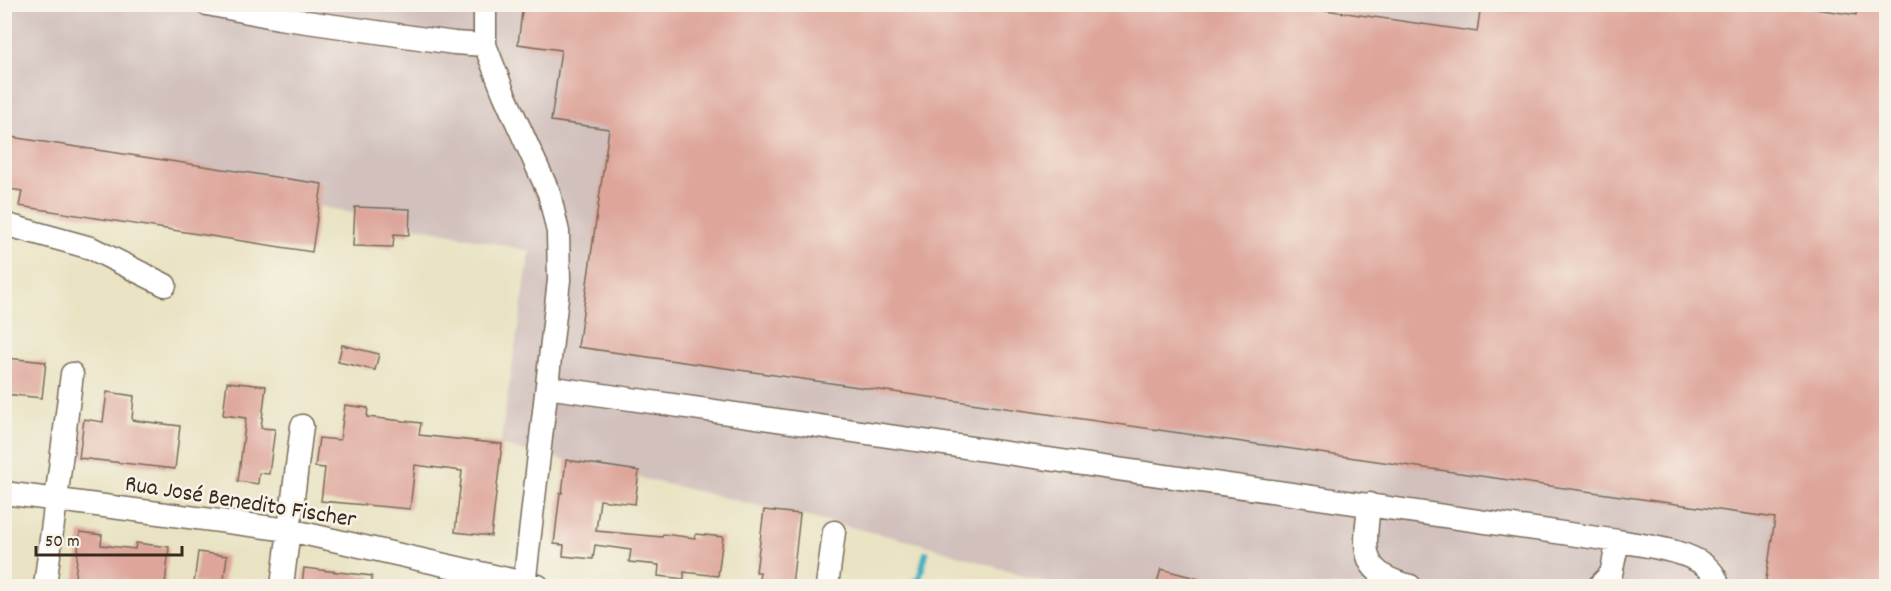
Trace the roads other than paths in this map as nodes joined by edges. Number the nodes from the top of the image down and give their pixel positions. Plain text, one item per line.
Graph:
1 (207, 4) edge
2 (485, 4) edge
3 (485, 45) junction
4 (4, 224) edge
5 (165, 285) dead end
6 (72, 374) dead end
7 (547, 387) junction
8 (302, 426) dead end
9 (4, 493) edge
10 (56, 500) junction
11 (1369, 504) junction
12 (289, 530) junction
13 (834, 532) dead end
14 (1618, 541) junction
15 (528, 585) edge
16 (45, 586) edge
17 (282, 586) edge
18 (827, 586) edge
19 (1410, 586) edge
20 (1599, 586) edge
21 (1718, 586) edge

1 - 3 street
2 - 3 street
3 - 7 street
4 - 5 street
6 - 10 street
7 - 11 street
7 - 15 street
8 - 12 street
9 - 10 street, Rua José Benedito Fischer
10 - 12 street, Rua José Benedito Fischer
10 - 16 street
11 - 14 street
11 - 19 street
12 - 15 street, Rua José Benedito Fischer
12 - 17 street
13 - 18 street
14 - 20 street
14 - 21 street

